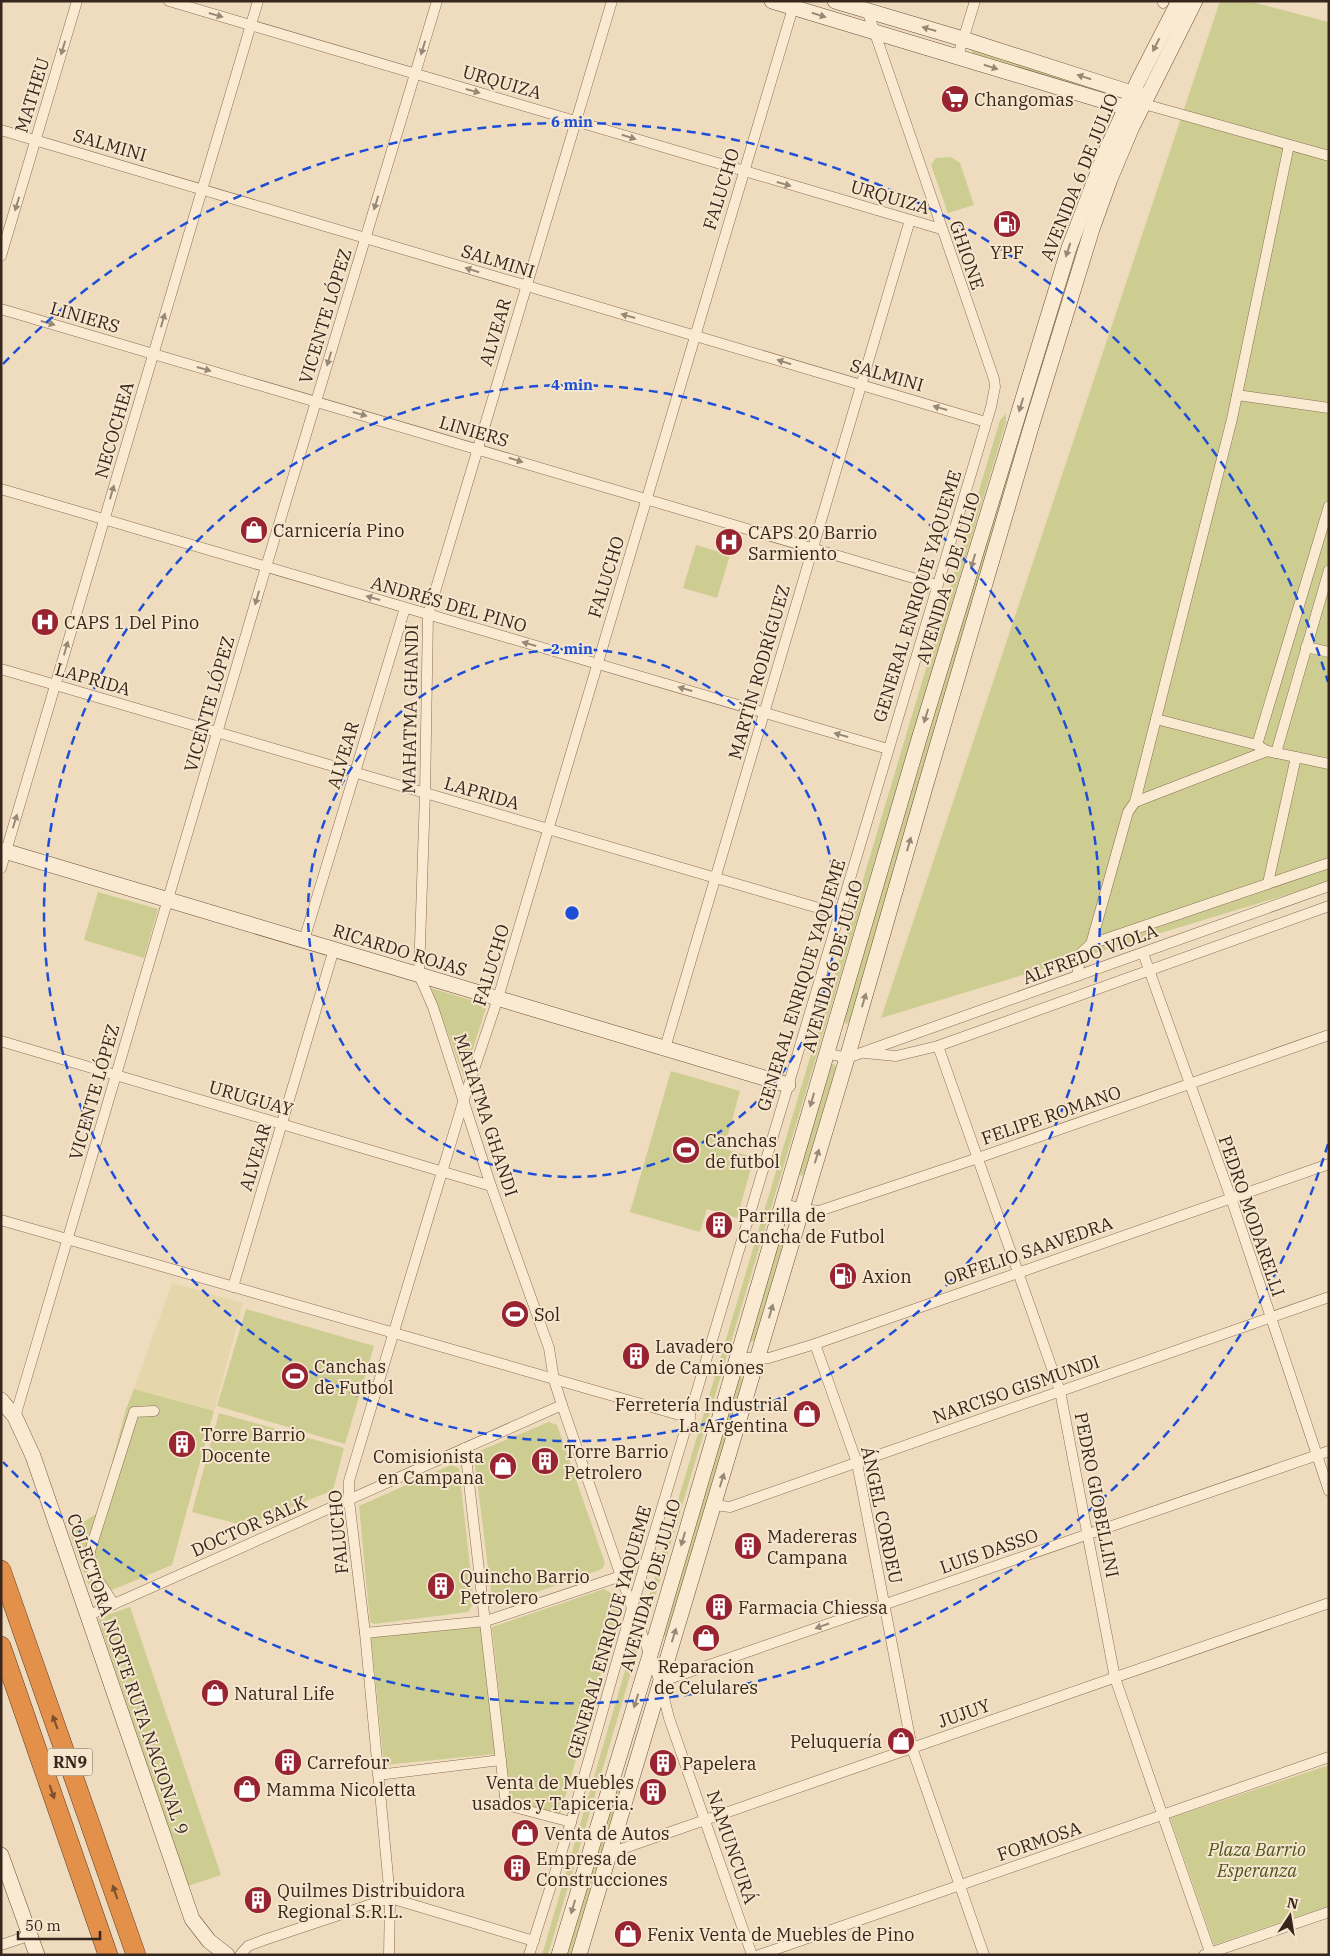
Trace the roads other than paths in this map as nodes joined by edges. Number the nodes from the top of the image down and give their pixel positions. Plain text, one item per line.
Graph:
1 (77, 1) edge
2 (169, 1) edge
3 (258, 1) edge
4 (437, 1) edge
5 (612, 1) edge
6 (772, 1) edge
7 (835, 1) edge
8 (975, 1) edge
9 (1179, 1) edge
10 (1195, 1) edge
11 (794, 4) edge
12 (867, 10) junction
13 (250, 25) junction
14 (874, 31) junction
15 (963, 39) junction
16 (958, 56) junction
17 (415, 74) junction
18 (1132, 93) junction
19 (1139, 105) junction
20 (575, 120) junction
21 (1, 130) edge
22 (36, 140) junction
23 (1289, 145) junction
24 (1329, 156) edge
25 (743, 172) junction
26 (202, 190) junction
27 (910, 220) junction
28 (941, 229) junction
29 (365, 238) junction
30 (1, 256) edge
31 (526, 286) junction
32 (1, 309) edge
33 (695, 335) junction
34 (153, 354) junction
35 (861, 385) junction
36 (1237, 395) junction
37 (993, 398) joint
38 (316, 402) junction
39 (1329, 408) edge
40 (986, 422) junction
41 (477, 448) junction
42 (1, 489) edge
43 (646, 499) junction
44 (1329, 506) edge
45 (104, 519) junction
46 (813, 548) junction
47 (266, 567) junction
48 (1329, 570) edge
49 (936, 585) junction
50 (405, 608) junction
51 (428, 615) junction
52 (1306, 647) junction
53 (1329, 652) edge
54 (598, 664) junction
55 (1, 669) edge
56 (55, 685) junction
57 (764, 712) junction
58 (1156, 719) junction
59 (217, 732) junction
60 (1257, 745) junction
61 (888, 749) junction
62 (1271, 752) junction
63 (1296, 757) junction
64 (1329, 764) edge
65 (355, 772) junction
66 (425, 793) junction
67 (1136, 802) junction
68 (548, 829) junction
69 (3, 856) edge
70 (1329, 863) edge
71 (715, 878) junction
72 (1268, 883) junction
73 (1329, 886) edge
74 (167, 902) junction
75 (1329, 906) edge
76 (839, 914) junction
77 (304, 940) junction
78 (1091, 944) junction
79 (333, 951) junction
80 (1143, 953) junction
81 (1149, 970) junction
82 (1077, 976) junction
83 (420, 977) junction
84 (498, 1000) junction
85 (1329, 1035) edge
86 (1, 1041) edge
87 (938, 1046) junction
88 (665, 1048) junction
89 (826, 1053) junction
90 (854, 1056) junction
91 (116, 1075) junction
92 (1189, 1084) junction
93 (788, 1086) junction
94 (464, 1099) junction
95 (282, 1124) junction
96 (978, 1158) junction
97 (1329, 1164) edge
98 (442, 1171) junction
99 (492, 1186) junction
100 (1231, 1198) junction
101 (782, 1204) junction
102 (801, 1209) junction
103 (1, 1220) edge
104 (67, 1239) junction
105 (1018, 1271) junction
106 (233, 1287) junction
107 (1329, 1297) edge
108 (1270, 1317) junction
109 (393, 1333) junction
110 (815, 1344) junction
111 (736, 1358) junction
112 (758, 1358) junction
113 (554, 1380) junction
114 (1060, 1391) junction
115 (1, 1400) edge
116 (562, 1404) junction
117 (154, 1411) dead end
118 (15, 1417) junction
119 (690, 1418) junction
120 (465, 1448) junction
121 (1329, 1451) edge
122 (1317, 1455) junction
123 (857, 1463) junction
124 (1329, 1491) edge
125 (349, 1500) junction
126 (714, 1505) junction
127 (1087, 1534) junction
128 (1, 1570) edge
129 (621, 1576) junction
130 (1329, 1603) edge
131 (114, 1604) junction
132 (884, 1604) junction
133 (632, 1608) junction
134 (87, 1616) junction
135 (486, 1620) junction
136 (365, 1633) junction
137 (1, 1646) edge
138 (650, 1655) junction
139 (1115, 1678) junction
140 (660, 1682) junction
141 (912, 1748) junction
142 (1329, 1757) edge
143 (501, 1760) junction
144 (378, 1775) junction
145 (1162, 1815) junction
146 (705, 1820) junction
147 (571, 1822) junction
148 (610, 1853) junction
149 (1, 1855) edge
150 (960, 1885) junction
151 (390, 1898) junction
152 (1329, 1912) edge
153 (30, 1935) junction
154 (534, 1941) junction
155 (1, 1945) edge
156 (1208, 1954) edge
157 (37, 1955) edge
158 (108, 1955) edge
159 (136, 1955) edge
160 (227, 1955) edge
161 (240, 1955) edge
162 (389, 1955) edge
163 (529, 1955) edge
164 (559, 1955) edge
165 (579, 1955) edge
166 (752, 1955) edge
167 (759, 1955) edge
168 (984, 1955) edge

1 -> 22 street, MATHEU
2 -> 13 street, URQUIZA
3 - 13 street, NECOCHEA
4 -> 17 street, VICENTE LÓPEZ
5 - 20 street, ALVEAR
6 - 11 main road
7 - 12 main road
8 - 15 street
9 -> 18 main road, AVENIDA 6 DE JULIO
10 - 19 main road, AVENIDA 6 DE JULIO
11 -> 14 main road
11 - 25 street, FALUCHO
12 - 14 street, GHIONE
15 -> 12 main road
13 - 17 street, URQUIZA
13 - 26 street, NECOCHEA
14 - 16 main road
14 - 28 street, GHIONE
15 - 16 street
18 -> 15 main road
16 -> 19 main road
17 -> 20 street, URQUIZA
17 -> 29 street, VICENTE LÓPEZ
18 - 19 main road, AVENIDA 6 DE JULIO
19 - 23 street
19 -> 89 main road, AVENIDA 6 DE JULIO
90 -> 19 main road, AVENIDA 6 DE JULIO
20 -> 25 street, URQUIZA
20 - 31 street, ALVEAR
21 - 22 street, SALMINI
22 - 26 street, SALMINI
22 -> 30 street, MATHEU
23 - 24 street
23 - 36 street
25 -> 27 street, URQUIZA
25 - 33 street, FALUCHO
26 - 29 street, SALMINI
34 -> 26 street, NECOCHEA
27 - 28 street, URQUIZA
27 - 35 street, MARTÍN RODRÍGUEZ
28 - 37 street, GHIONE
31 -> 29 street, SALMINI
29 -> 38 street, VICENTE LÓPEZ
33 -> 31 street, SALMINI
31 - 41 street, ALVEAR
32 -> 34 street, LINIERS
35 -> 33 street, SALMINI
33 - 43 street, FALUCHO
34 -> 38 street, LINIERS
45 -> 34 street, NECOCHEA
40 -> 35 street, SALMINI
35 - 46 street, MARTÍN RODRÍGUEZ
36 - 39 street
36 - 58 street
37 - 40 street, GENERAL ENRIQUE YAQUEME
38 -> 41 street, LINIERS
38 - 47 street, VICENTE LÓPEZ
40 - 49 street, GENERAL ENRIQUE YAQUEME
41 -> 43 street, LINIERS
41 - 51 street, ALVEAR
42 - 45 street, ANDRÉS DEL PINO
43 - 46 street, LINIERS
43 - 54 street, FALUCHO
44 - 60 street
45 - 47 street, ANDRÉS DEL PINO
56 -> 45 street, NECOCHEA
46 - 49 street, LINIERS
46 - 57 street, MARTÍN RODRÍGUEZ
50 -> 47 street, ANDRÉS DEL PINO
47 -> 59 street, VICENTE LÓPEZ
48 - 52 street
49 - 61 street, GENERAL ENRIQUE YAQUEME
50 - 51 street, ANDRÉS DEL PINO
50 - 65 street, ALVEAR
54 -> 51 street, ANDRÉS DEL PINO
51 - 66 street, MAHATMA GHANDI
52 - 53 street
52 - 62 street
57 -> 54 street, ANDRÉS DEL PINO
54 - 68 street, FALUCHO
55 - 56 street, LAPRIDA
56 - 59 street, LAPRIDA
69 -> 56 street, NECOCHEA
61 -> 57 street, ANDRÉS DEL PINO
57 - 71 street, MARTÍN RODRÍGUEZ
58 - 60 street
58 - 67 street
59 - 65 street, LAPRIDA
59 - 74 street, VICENTE LÓPEZ
60 - 62 street
61 - 76 street, GENERAL ENRIQUE YAQUEME
62 - 63 street
62 - 67 street
63 - 64 street
63 - 72 street
65 - 66 street, LAPRIDA
65 - 77 street, ALVEAR
66 - 68 street, LAPRIDA
66 - 83 street, MAHATMA GHANDI
67 - 78 street
68 - 71 street, LAPRIDA
68 - 84 street, FALUCHO
69 - 74 main road, RICARDO ROJAS
70 - 72 street
71 - 76 street, LAPRIDA
71 - 88 street, MARTÍN RODRÍGUEZ
72 - 78 street
73 - 80 street, ALFREDO VIOLA
74 - 77 main road, RICARDO ROJAS
74 - 79 main road, RICARDO ROJAS
74 - 91 street, VICENTE LÓPEZ
75 - 81 street, ALFREDO VIOLA
76 - 93 street, GENERAL ENRIQUE YAQUEME
77 - 79 main road, RICARDO ROJAS
78 - 82 street
79 - 83 main road, RICARDO ROJAS
79 - 95 street, ALVEAR
80 - 81 street, PEDRO MODARELLI
80 - 82 street, ALFREDO VIOLA
81 - 87 street, ALFREDO VIOLA
81 - 92 street, PEDRO MODARELLI
82 - 90 street, ALFREDO VIOLA
83 - 84 main road, RICARDO ROJAS
83 - 94 street, MAHATMA GHANDI
84 - 88 main road, RICARDO ROJAS
84 - 93 main road, RICARDO ROJAS
84 - 94 street, FALUCHO
85 - 92 street, FELIPE ROMANO
86 - 91 street, URUGUAY
87 - 90 street, ALFREDO VIOLA
87 - 96 street, PEDRO GIOBELLINI
88 - 93 main road, RICARDO ROJAS
89 - 90 street, ALFREDO VIOLA
89 -> 101 main road, AVENIDA 6 DE JULIO
102 -> 90 main road, AVENIDA 6 DE JULIO
91 - 95 street, URUGUAY
91 - 104 street, VICENTE LÓPEZ
92 - 96 street, FELIPE ROMANO
92 - 100 street, PEDRO MODARELLI
93 - 119 street, GENERAL ENRIQUE YAQUEME
94 - 98 street, FALUCHO
94 - 99 street, MAHATMA GHANDI
95 - 98 street, URUGUAY
95 - 106 street, ALVEAR
96 - 102 street, FELIPE ROMANO
96 - 105 street, PEDRO GIOBELLINI
97 - 100 street, ORFELIO SAAVEDRA
98 - 99 street, URUGUAY
98 - 109 street, FALUCHO
99 - 113 street, MAHATMA GHANDI
100 - 105 street, ORFELIO SAAVEDRA
100 - 108 street, PEDRO MODARELLI
101 - 102 street, FELIPE ROMANO
101 - 111 main road, AVENIDA 6 DE JULIO
112 -> 102 main road, AVENIDA 6 DE JULIO
103 - 104 street
104 - 106 street
104 - 118 street, VICENTE LÓPEZ
105 - 110 street, ORFELIO SAAVEDRA
105 - 114 street, PEDRO GIOBELLINI
106 - 109 street
107 - 108 street, NARCISO GISMUNDI
108 - 114 street, NARCISO GISMUNDI
108 - 122 street, PEDRO MODARELLI
109 - 113 street
109 - 125 street, FALUCHO
110 - 112 street, ORFELIO SAAVEDRA
110 - 123 street, ÁNGEL CORDEU
111 - 112 street, ORFELIO SAAVEDRA
111 -> 138 main road, AVENIDA 6 DE JULIO
126 -> 112 main road, AVENIDA 6 DE JULIO
113 - 116 street, MAHATMA GHANDI
113 - 119 street
114 - 123 street, NARCISO GISMUNDI
114 - 127 street, PEDRO GIOBELLINI
115 - 118 main road, COLECTORA NORTE RUTA NACIONAL 9
116 - 120 street, DOCTOR SALK
116 - 129 street, MAHATMA GHANDI
117 - 131 street
118 - 134 main road, COLECTORA NORTE RUTA NACIONAL 9
119 - 133 street, GENERAL ENRIQUE YAQUEME
120 - 125 street, DOCTOR SALK
120 - 135 street
121 - 122 street, LUIS DASSO
122 - 124 street, PEDRO MODARELLI
122 - 127 street, LUIS DASSO
123 - 126 street, NARCISO GISMUNDI
123 - 132 street, ÁNGEL CORDEU
125 - 131 street, DOCTOR SALK
125 - 136 street, FALUCHO
140 -> 126 main road, AVENIDA 6 DE JULIO
127 - 132 street, LUIS DASSO
127 - 139 street, PEDRO GIOBELLINI
159 -> 128 highway, RN9
129 - 133 street, MAHATMA GHANDI
129 - 135 street
130 - 139 street, JUJUY
131 - 134 street, DOCTOR SALK
132 -> 140 street, LUIS DASSO
132 - 141 street, ÁNGEL CORDEU
133 - 138 street, NAMUNCURÁ
133 - 147 street, GENERAL ENRIQUE YAQUEME
134 - 160 main road, COLECTORA NORTE RUTA NACIONAL 9
135 - 136 street
135 - 143 street
136 - 144 street, FALUCHO
137 -> 158 highway, RN9
138 - 140 street, NAMUNCURÁ
138 -> 164 main road, AVENIDA 6 DE JULIO
139 - 141 street, JUJUY
139 - 145 street, PEDRO GIOBELLINI
140 - 146 street, NAMUNCURÁ
140 - 148 main road, AVENIDA 6 DE JULIO
141 - 146 street, JUJUY
141 - 150 street, ÁNGEL CORDEU
142 - 145 street, FORMOSA
143 - 144 street
143 - 147 street
144 - 151 street, FALUCHO
145 - 150 street, FORMOSA
145 - 156 street, PEDRO GIOBELLINI
146 - 148 street, JUJUY
146 - 166 street, NAMUNCURÁ
147 - 154 street, GENERAL ENRIQUE YAQUEME
148 - 165 main road, AVENIDA 6 DE JULIO
149 - 153 main road
150 - 167 street, FORMOSA
150 - 168 street, ÁNGEL CORDEU
151 - 154 street
151 - 161 street
151 - 162 street, FALUCHO
152 - 156 street
153 - 155 street
153 - 157 main road
154 - 163 street, GENERAL ENRIQUE YAQUEME

